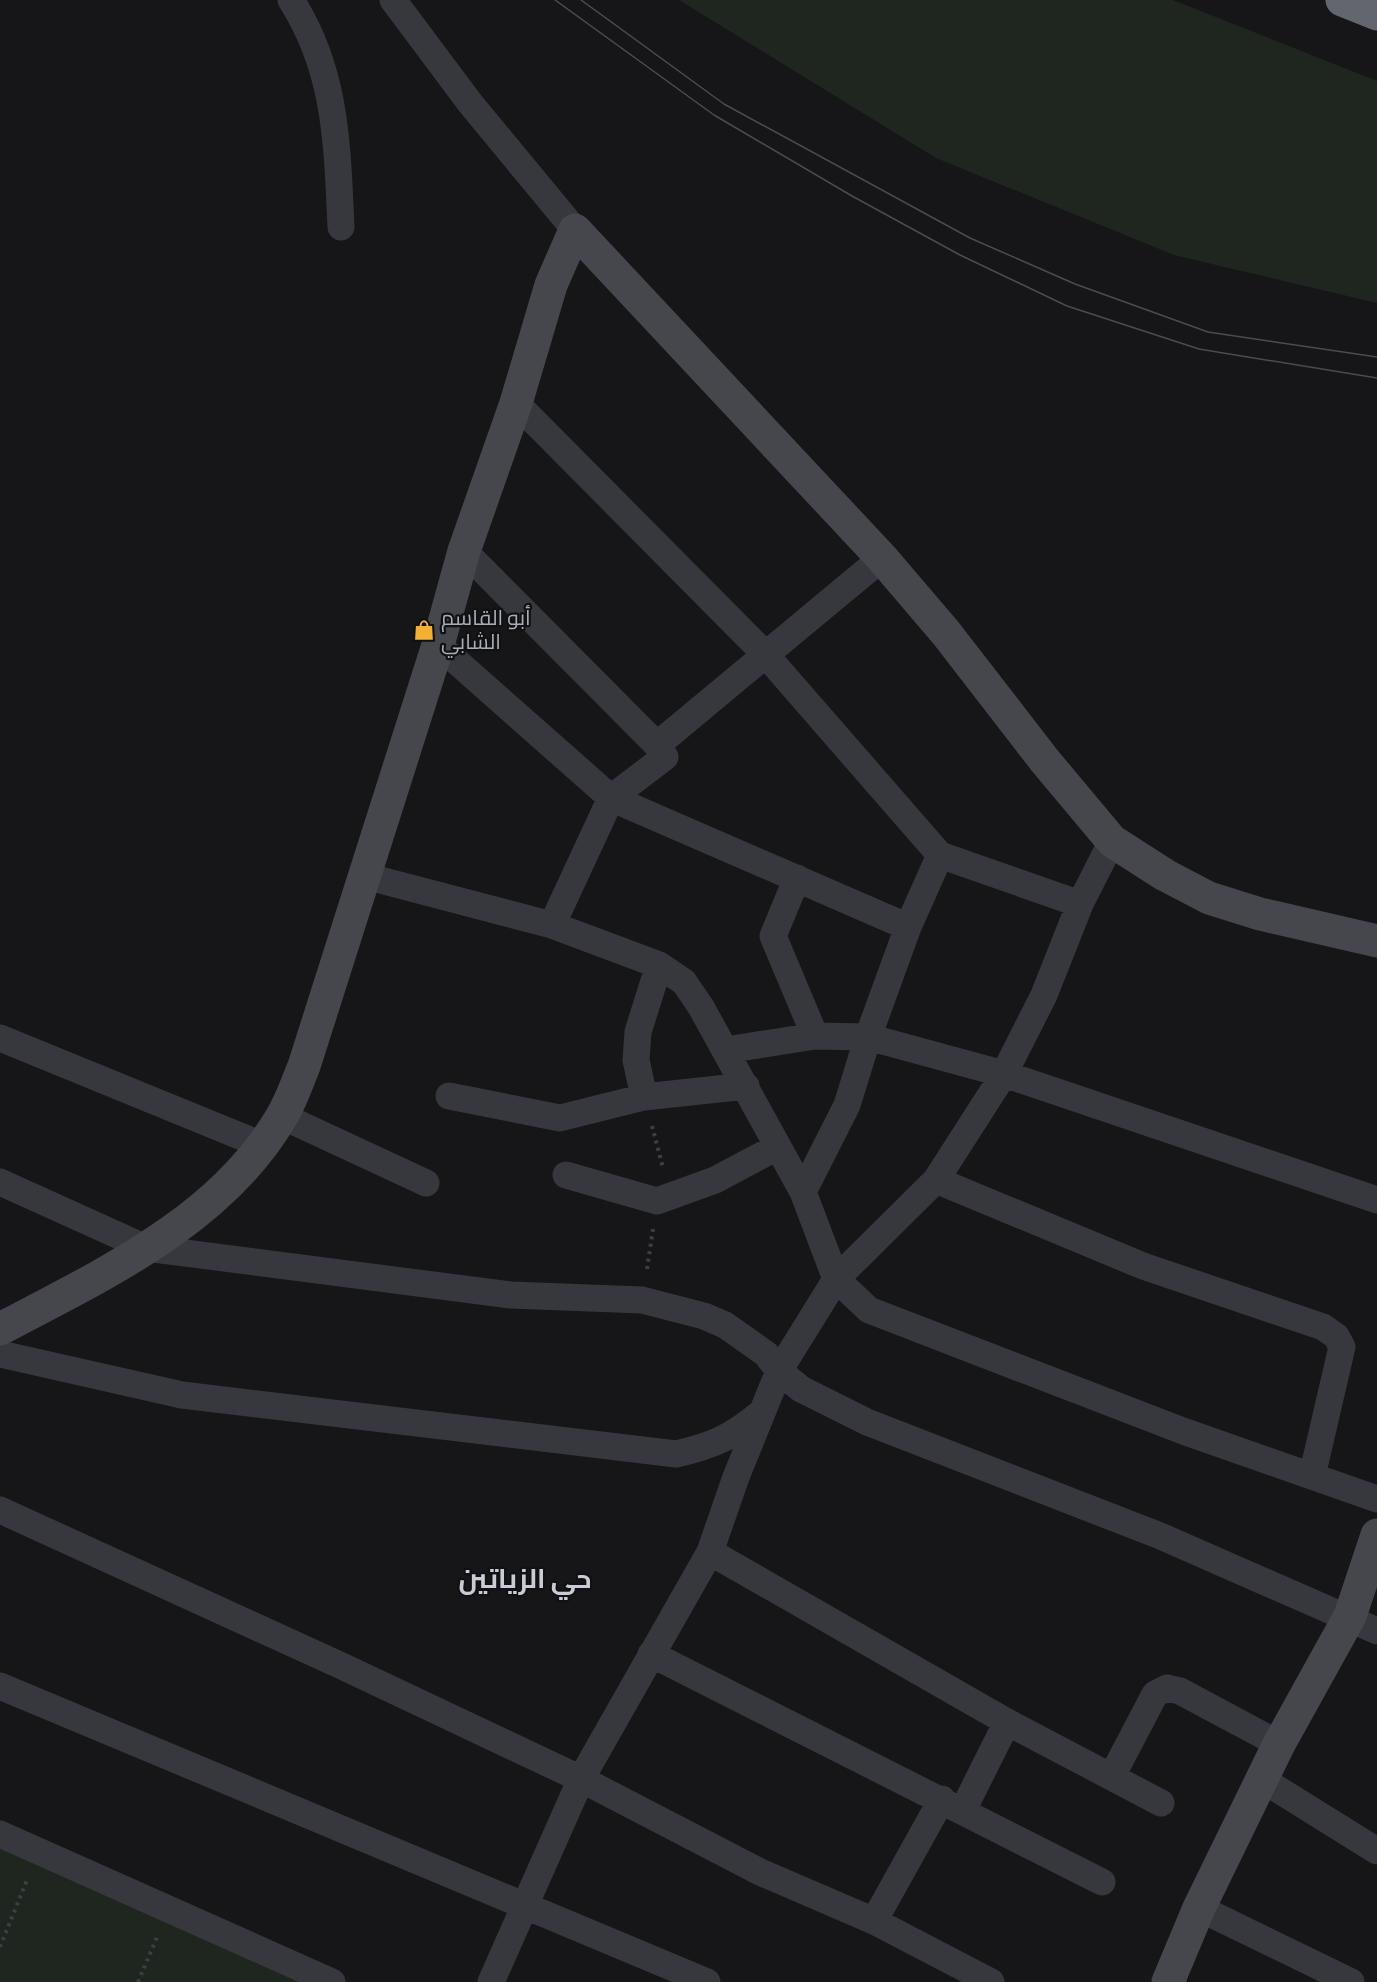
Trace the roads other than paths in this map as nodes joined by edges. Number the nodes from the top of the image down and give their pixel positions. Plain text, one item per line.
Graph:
1 (291, 0) edge
2 (393, 0) edge
3 (1342, 0) edge
4 (1377, 14) edge
5 (341, 227) dead end
6 (574, 230) junction
7 (516, 403) junction
8 (465, 551) junction
9 (882, 558) junction
10 (438, 645) junction
11 (765, 654) junction
12 (657, 746) junction
13 (611, 798) junction
14 (1112, 841) junction
15 (940, 855) junction
16 (364, 876) junction
17 (797, 878) junction
18 (1080, 904) junction
19 (552, 926) junction
20 (908, 927) junction
21 (1377, 941) edge
22 (659, 965) junction
23 (815, 1036) junction
24 (868, 1037) junction
25 (0, 1038) edge
26 (726, 1050) junction
27 (1004, 1074) junction
28 (746, 1086) junction
29 (449, 1096) dead end
30 (644, 1096) junction
31 (282, 1116) junction
32 (262, 1145) junction
33 (777, 1148) junction
34 (566, 1174) dead end
35 (936, 1180) junction
36 (0, 1182) edge
37 (426, 1183) dead end
38 (803, 1192) junction
39 (1377, 1200) edge
40 (146, 1248) junction
41 (836, 1279) junction
42 (3, 1324) edge
43 (0, 1354) edge
44 (779, 1371) junction
45 (762, 1413) junction
46 (1312, 1476) junction
47 (1377, 1499) edge
48 (0, 1510) edge
49 (1377, 1535) edge
50 (710, 1552) junction
51 (1363, 1623) edge
52 (651, 1654) junction
53 (0, 1686) edge
54 (1007, 1722) junction
55 (1279, 1744) junction
56 (1112, 1776) junction
57 (581, 1779) junction
58 (1263, 1780) junction
59 (1161, 1803) dead end
60 (953, 1805) junction
61 (0, 1834) edge
62 (1377, 1851) edge
63 (1101, 1882) dead end
64 (524, 1904) junction
65 (1199, 1908) junction
66 (874, 1921) junction
67 (332, 1982) edge
68 (491, 1982) edge
69 (707, 1982) edge
70 (991, 1982) edge
71 (1168, 1982) edge
72 (1351, 1982) edge

1 - 5 street
2 - 6 street
3 - 4 highway
6 - 7 street
6 - 9 street
7 - 8 street
7 - 11 street
8 - 10 street
8 - 12 street
9 - 11 street
9 - 14 street
10 - 13 street
10 - 16 street
11 - 12 street
11 - 15 street
12 - 13 street
13 - 17 street
13 - 19 street
14 - 18 street
14 - 21 street
15 - 18 street
15 - 20 street
16 - 19 street
16 - 31 street
17 - 20 street
17 - 23 street
18 - 27 street
19 - 22 street
20 - 24 street
22 - 26 street
22 - 30 street
23 - 24 street
23 - 26 street
24 - 27 street
24 - 38 street
25 - 32 street
26 - 28 street
27 - 35 street
27 - 39 street
28 - 30 street
28 - 33 street
29 - 30 street
31 - 32 street
31 - 37 street
32 - 40 street
33 - 34 street
33 - 38 street
35 - 41 street
35 - 46 street
36 - 40 street
38 - 41 street
40 - 42 street
40 - 44 street
41 - 44 street
41 - 46 street
43 - 45 street
44 - 45 street
44 - 51 street
45 - 50 street
46 - 47 street
48 - 57 street
49 - 51 street
50 - 52 street
50 - 54 street
51 - 55 street
52 - 57 street
52 - 60 street
53 - 64 street
54 - 56 street
54 - 60 street
55 - 56 street
55 - 58 street
56 - 59 street
57 - 64 street
57 - 66 street
58 - 62 street
58 - 65 street
60 - 63 street
60 - 66 street
61 - 67 street
64 - 68 street
64 - 69 street
65 - 71 street
65 - 72 street
66 - 70 street

